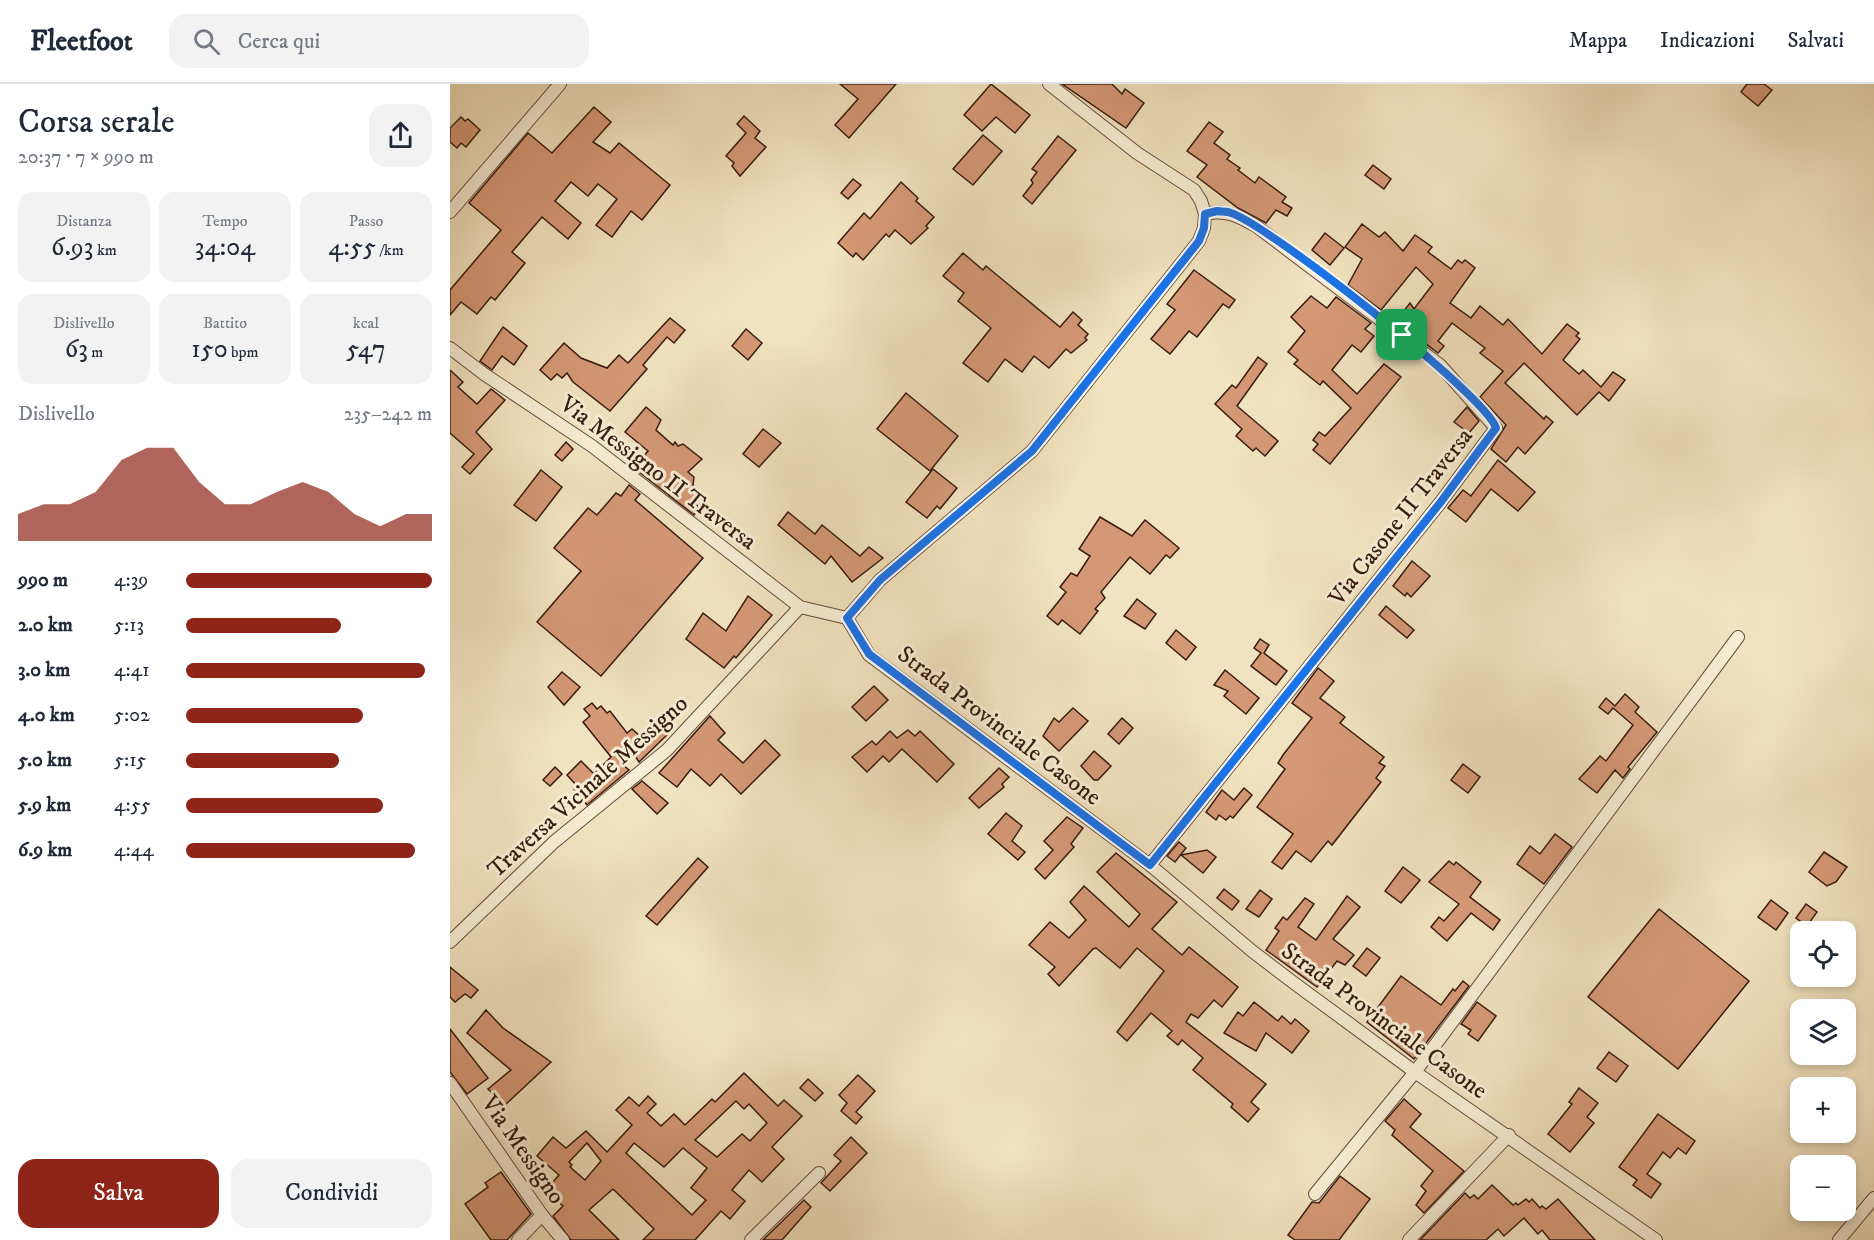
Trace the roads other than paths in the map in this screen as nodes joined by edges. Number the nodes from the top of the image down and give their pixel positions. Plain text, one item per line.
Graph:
1 (560, 84) edge
2 (1048, 84) edge
3 (450, 212) edge
4 (1205, 214) junction
5 (450, 348) edge
6 (800, 607) junction
7 (847, 618) junction
8 (1738, 637) dead end
9 (1150, 865) junction
10 (450, 942) edge
11 (1415, 1072) junction
12 (450, 1083) edge
13 (1509, 1135) junction
14 (819, 1173) dead end
15 (1315, 1194) dead end
16 (1874, 1198) edge
17 (542, 1215) junction
18 (518, 1240) edge
19 (563, 1240) edge
20 (751, 1240) edge
21 (1409, 1240) edge
22 (1656, 1240) edge
23 (1839, 1240) edge

1 - 3 street
2 - 4 street
4 - 7 street
4 - 9 street, Via Casone II Traversa
5 - 6 street, Via Messigno II Traversa
6 - 7 street, Via Messigno II Traversa
6 - 10 street, Traversa Vicinale Messigno
7 - 9 street, Strada Provinciale Casone
8 - 11 street
9 - 11 street, Strada Provinciale Casone
11 - 13 street, Strada Provinciale Casone
11 - 15 street
12 - 17 street, Via Messigno
13 - 21 street
13 - 22 street, Strada Provinciale Casone
14 - 20 street
16 - 23 street
17 - 18 street
17 - 19 street, Via Messigno

